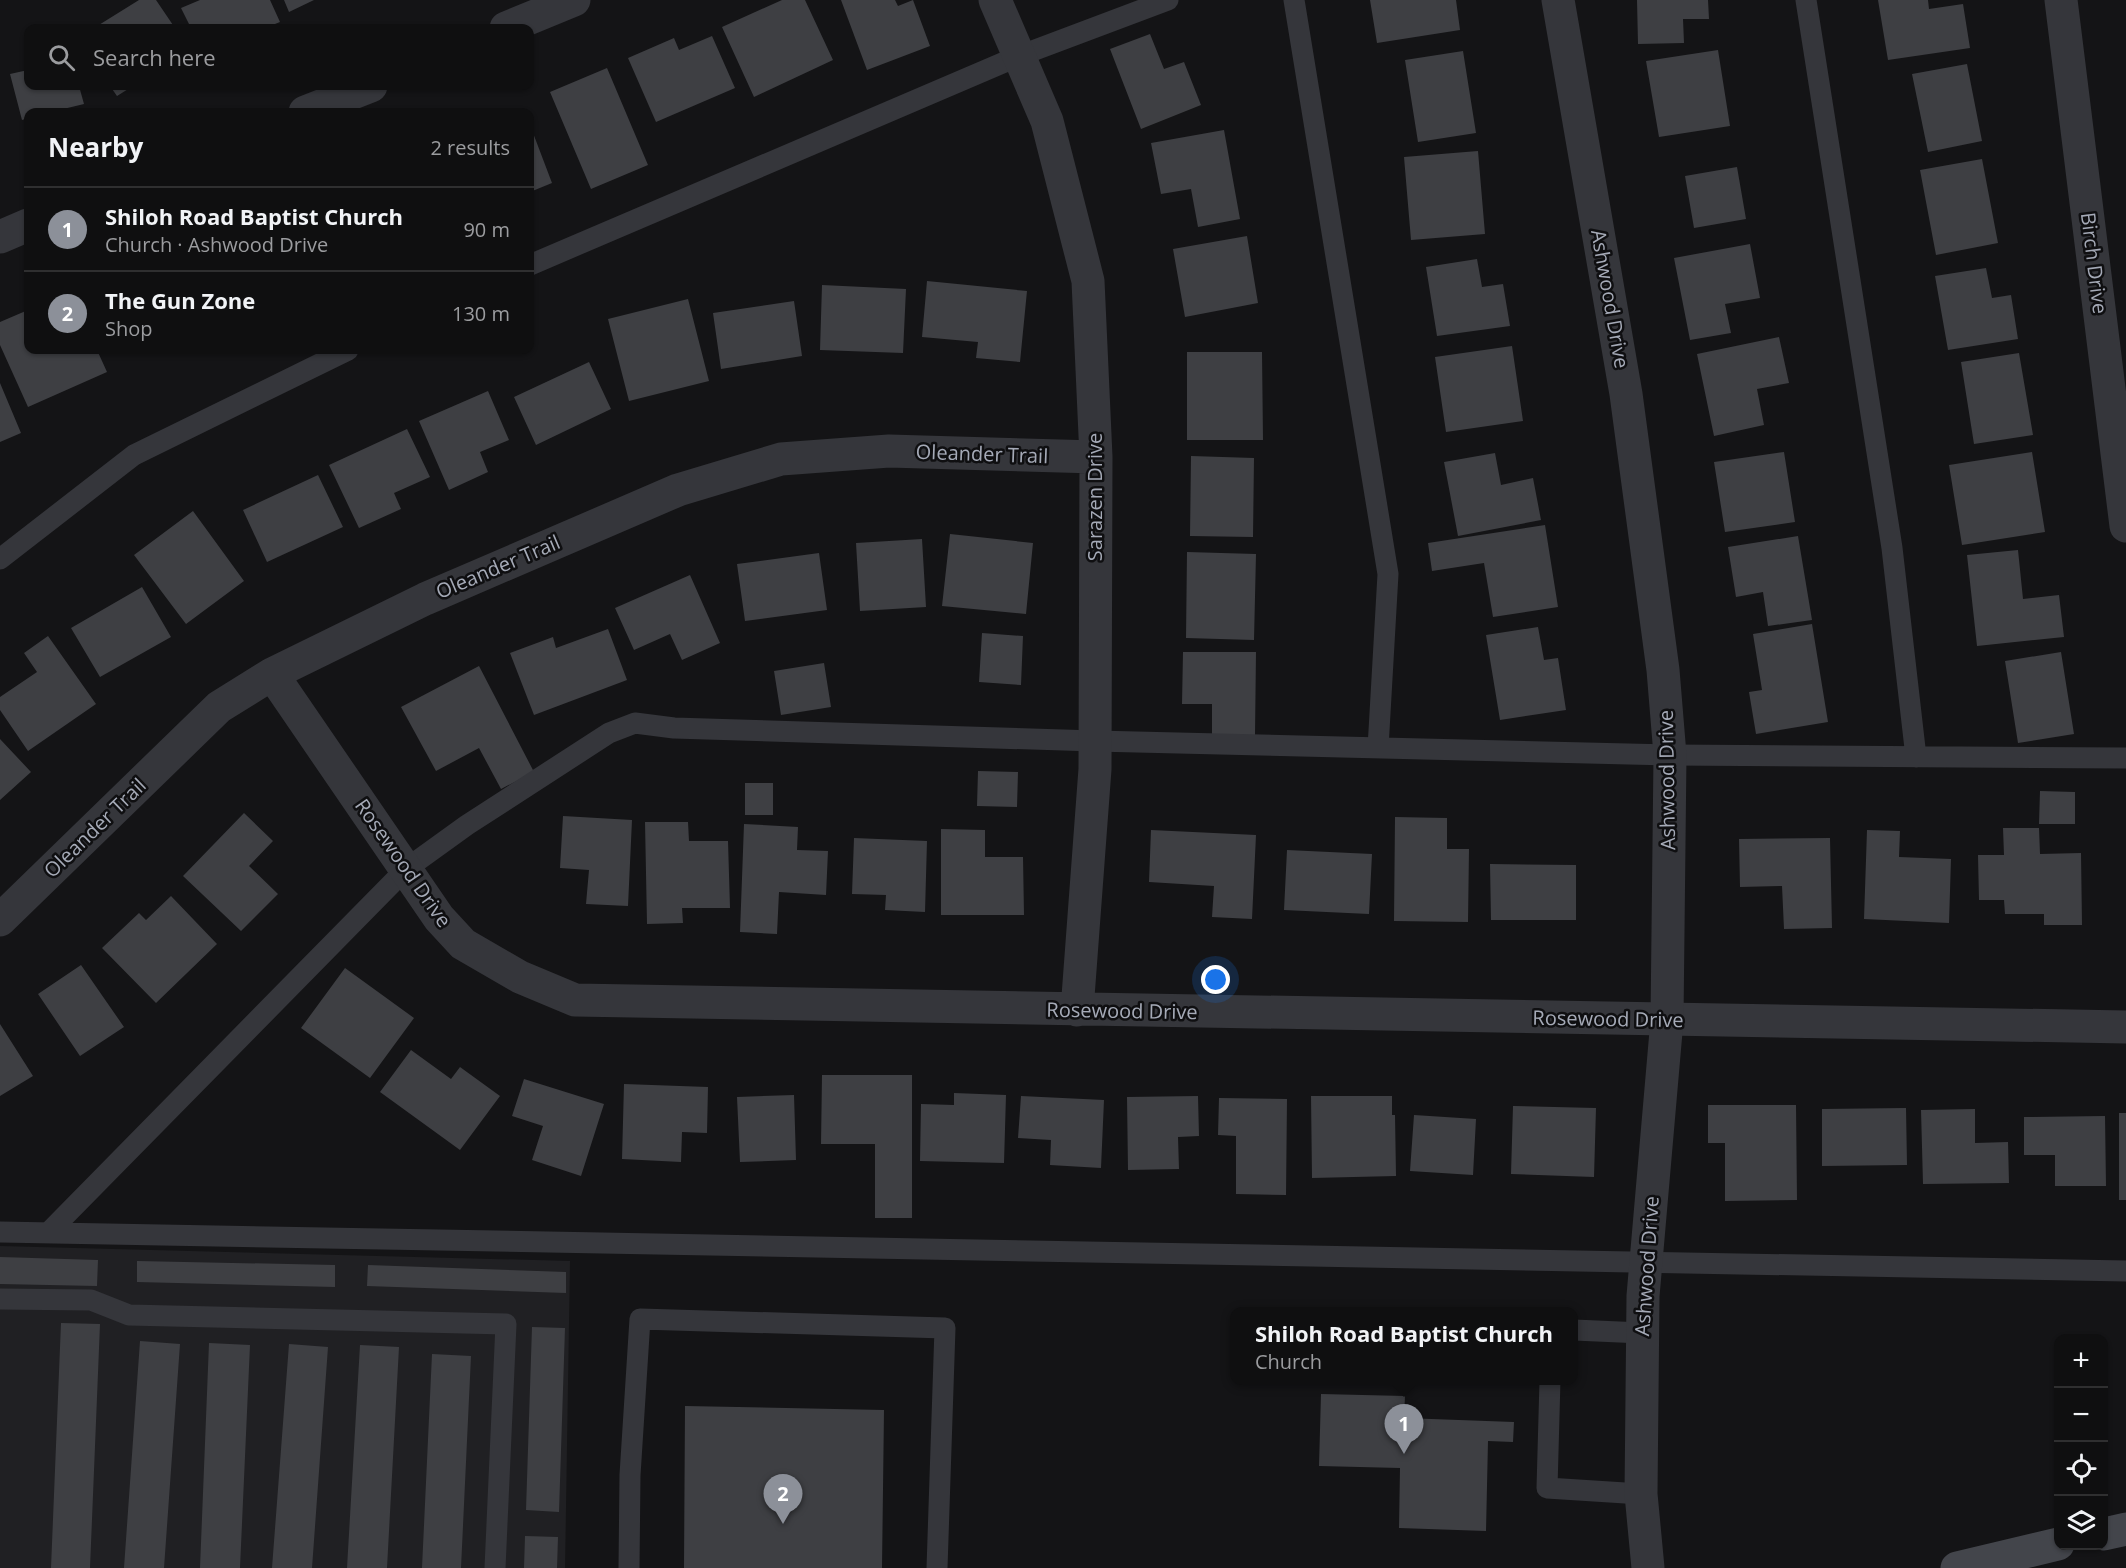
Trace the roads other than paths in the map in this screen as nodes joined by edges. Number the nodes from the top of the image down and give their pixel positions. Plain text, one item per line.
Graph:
1 (574, 0) edge
2 (995, 0) edge
3 (1168, 0) edge
4 (1294, 0) edge
5 (1558, 0) edge
6 (1806, 0) edge
7 (2061, 0) edge
8 (516, 24) edge
9 (1019, 56) junction
10 (361, 90) edge
11 (314, 108) edge
12 (24, 227) edge
13 (0, 237) edge
14 (534, 263) edge
15 (340, 354) edge
16 (1096, 457) junction
17 (2126, 526) edge
18 (0, 559) edge
19 (272, 674) junction
20 (1095, 741) junction
21 (1378, 748) junction
22 (1670, 755) junction
23 (1916, 757) junction
24 (2126, 758) edge
25 (406, 869) junction
26 (0, 920) edge
27 (1077, 1010) junction
28 (1667, 1020) junction
29 (2126, 1028) edge
30 (0, 1232) edge
31 (48, 1233) junction
32 (1646, 1262) junction
33 (2126, 1271) edge
34 (0, 1299) edge
35 (1578, 1330) edge
36 (1642, 1333) junction
37 (1550, 1385) edge
38 (1641, 1494) junction
39 (2126, 1528) edge
40 (2108, 1533) edge
41 (2054, 1545) edge
42 (495, 1568) edge
43 (629, 1568) edge
44 (937, 1568) edge
45 (1648, 1568) edge
46 (1957, 1568) edge

1 - 8 street
2 - 9 street, Sarazen Drive
3 - 9 lane
4 - 21 lane
5 - 22 street, Ashwood Drive
6 - 23 lane
7 - 17 street, Birch Drive
9 - 14 lane
9 - 16 street, Sarazen Drive
10 - 11 street
12 - 13 street
15 - 18 lane
16 - 19 street, Oleander Trail
16 - 20 street, Sarazen Drive
19 - 25 street, Rosewood Drive
19 - 26 street, Oleander Trail
20 - 21 lane
20 - 25 lane
20 - 27 street, Sarazen Drive
21 - 22 lane
22 - 23 lane
22 - 28 street, Ashwood Drive
23 - 24 lane
25 - 27 street, Rosewood Drive
25 - 31 lane
27 - 28 street, Rosewood Drive
28 - 29 street, Rosewood Drive
28 - 32 street, Ashwood Drive
30 - 31 lane
31 - 32 lane
32 - 33 lane
32 - 36 street, Ashwood Drive
34 - 42 lane
35 - 36 lane
36 - 38 street, Ashwood Drive
37 - 38 lane
38 - 45 street, Ashwood Drive
39 - 40 main road
41 - 46 main road
43 - 44 lane

